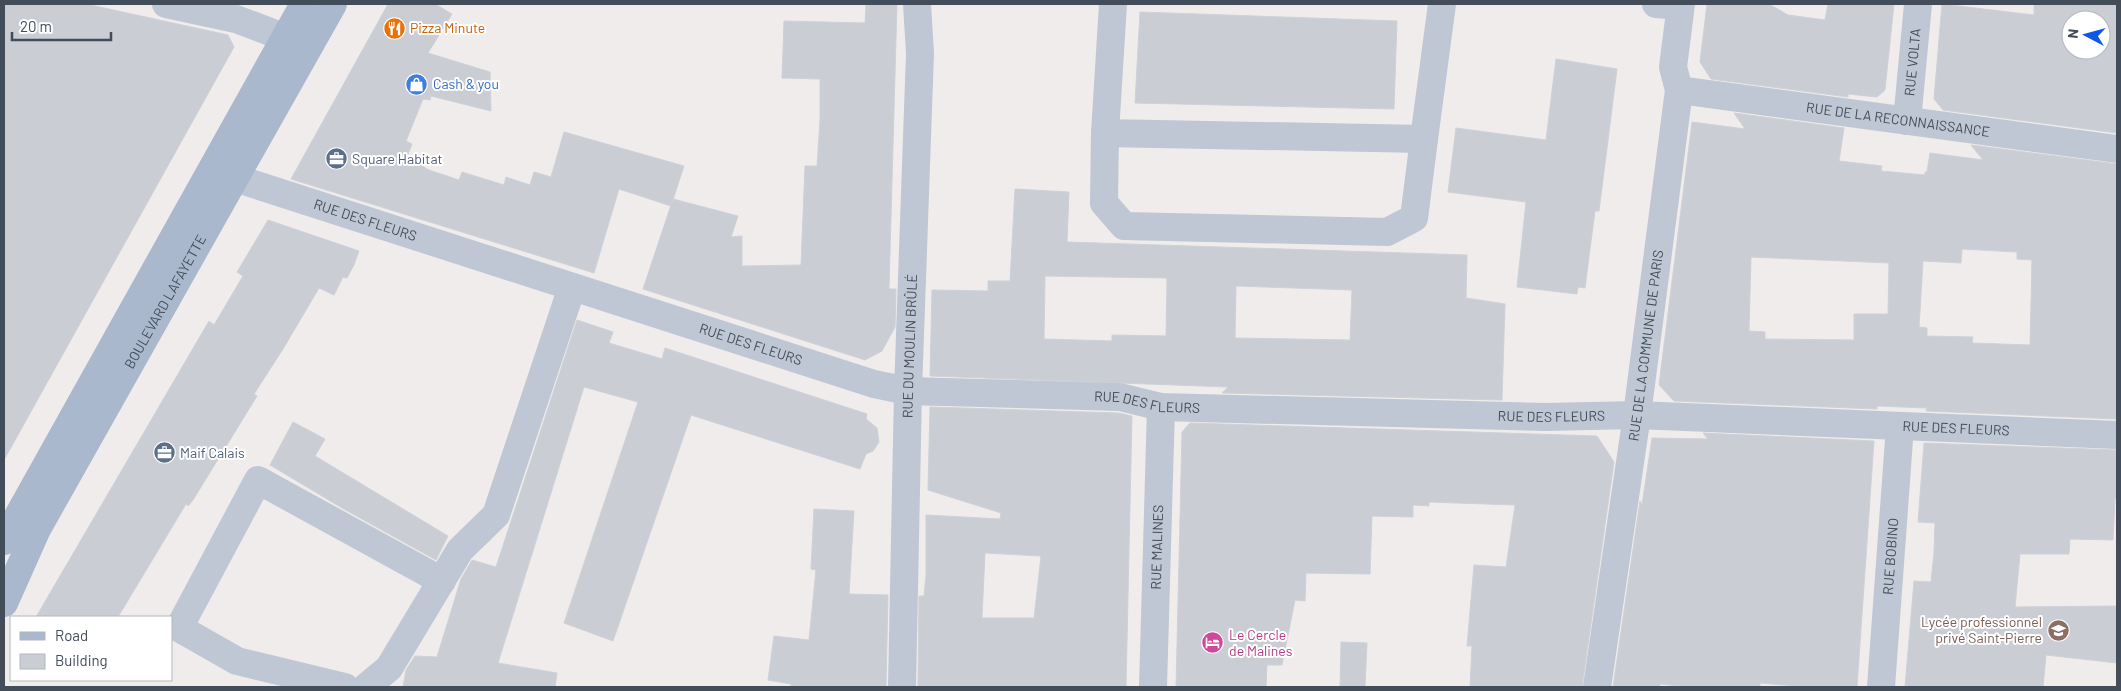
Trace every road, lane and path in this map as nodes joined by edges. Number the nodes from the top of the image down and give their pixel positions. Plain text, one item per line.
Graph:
1 (166, 4) edge
2 (304, 4) edge
3 (333, 4) edge
4 (918, 4) edge
5 (1113, 4) edge
6 (1442, 4) edge
7 (1918, 4) edge
8 (1672, 5) edge
9 (297, 42) junction
10 (1679, 90) junction
11 (1907, 121) junction
12 (1105, 133) junction
13 (1424, 139) junction
14 (2117, 149) edge
15 (224, 175) junction
16 (572, 287) junction
17 (908, 391) junction
18 (1161, 407) junction
19 (1638, 415) junction
20 (1900, 426) junction
21 (2117, 434) edge
22 (4, 541) edge
23 (442, 581) junction
24 (4, 603) edge
25 (346, 687) edge
26 (366, 687) edge
27 (902, 687) edge
28 (1153, 687) edge
29 (1598, 687) edge
30 (1881, 687) edge

1 - 9 street
2 - 9 main road, BOULEVARD LAFAYETTE
3 - 9 main road, BOULEVARD LAFAYETTE
4 - 17 street, RUE DU MOULIN BRÛLÉ
5 - 12 street
6 - 13 street
7 - 11 street, RUE VOLTA
8 - 10 street, RUE DE LA COMMUNE DE PARIS
9 - 15 main road, BOULEVARD LAFAYETTE
10 - 11 street, RUE DE LA RECONNAISSANCE
10 - 19 street, RUE DE LA COMMUNE DE PARIS
11 - 14 street, RUE DE LA RECONNAISSANCE
12 - 13 street
12 - 13 street
15 - 16 street, RUE DES FLEURS
15 - 22 main road, BOULEVARD LAFAYETTE
15 - 24 main road, BOULEVARD LAFAYETTE
16 - 17 street, RUE DES FLEURS
16 - 23 street
17 - 18 street, RUE DES FLEURS
17 - 27 street, RUE DU MOULIN BRÛLÉ
18 - 19 street, RUE DES FLEURS
18 - 28 street, RUE MALINES
19 - 20 street, RUE DES FLEURS
19 - 29 street, RUE DE LA COMMUNE DE PARIS
20 - 21 street, RUE DES FLEURS
20 - 30 street, RUE BOBINO
23 - 25 street
23 - 26 street

